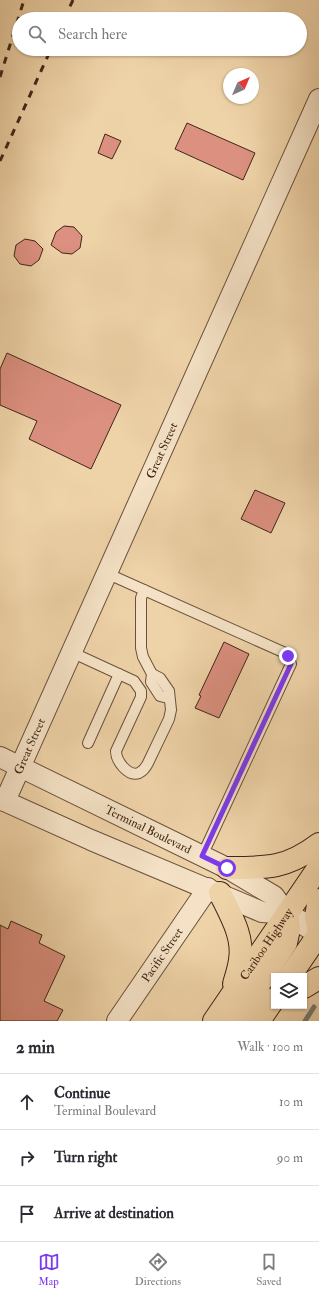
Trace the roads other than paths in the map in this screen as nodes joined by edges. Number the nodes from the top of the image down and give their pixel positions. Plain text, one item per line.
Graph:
1 (319, 99) edge
2 (106, 572) junction
3 (144, 590) junction
4 (71, 652) junction
5 (119, 674) junction
6 (88, 743) dead end
7 (0, 756) edge
8 (21, 766) junction
9 (3, 800) edge
10 (319, 844) edge
11 (202, 856) junction
12 (227, 868) junction
13 (319, 868) edge
14 (214, 891) junction
15 (319, 900) edge
16 (287, 914) junction
17 (319, 932) edge
18 (292, 973) edge
19 (319, 978) edge
20 (307, 985) edge
21 (230, 998) junction
22 (271, 1003) edge
23 (282, 1009) edge
24 (117, 1021) edge
25 (214, 1021) edge
26 (235, 1021) edge
27 (259, 1021) edge
28 (272, 1021) edge

1 - 2 street, Great Street
2 - 3 lane
2 - 4 street, Great Street
3 - 5 lane
3 - 11 lane
4 - 5 lane
4 - 8 street, Great Street
5 - 6 lane
7 - 8 street, Terminal Boulevard
8 - 9 street, Great Street
8 - 11 street, Terminal Boulevard
9 - 14 street, Terminal Boulevard
10 - 12 highway
11 - 12 street, Terminal Boulevard
12 - 16 street, Terminal Boulevard
13 - 16 highway, Cariboo Highway
14 - 16 street, Terminal Boulevard
14 - 21 highway
14 - 24 street, Pacific Street
15 - 17 highway
16 - 17 street, Terminal Boulevard
16 - 21 highway, Cariboo Highway
16 - 26 highway
17 - 18 highway
19 - 20 highway
21 - 25 highway, Cariboo Highway
22 - 27 highway
23 - 28 highway

